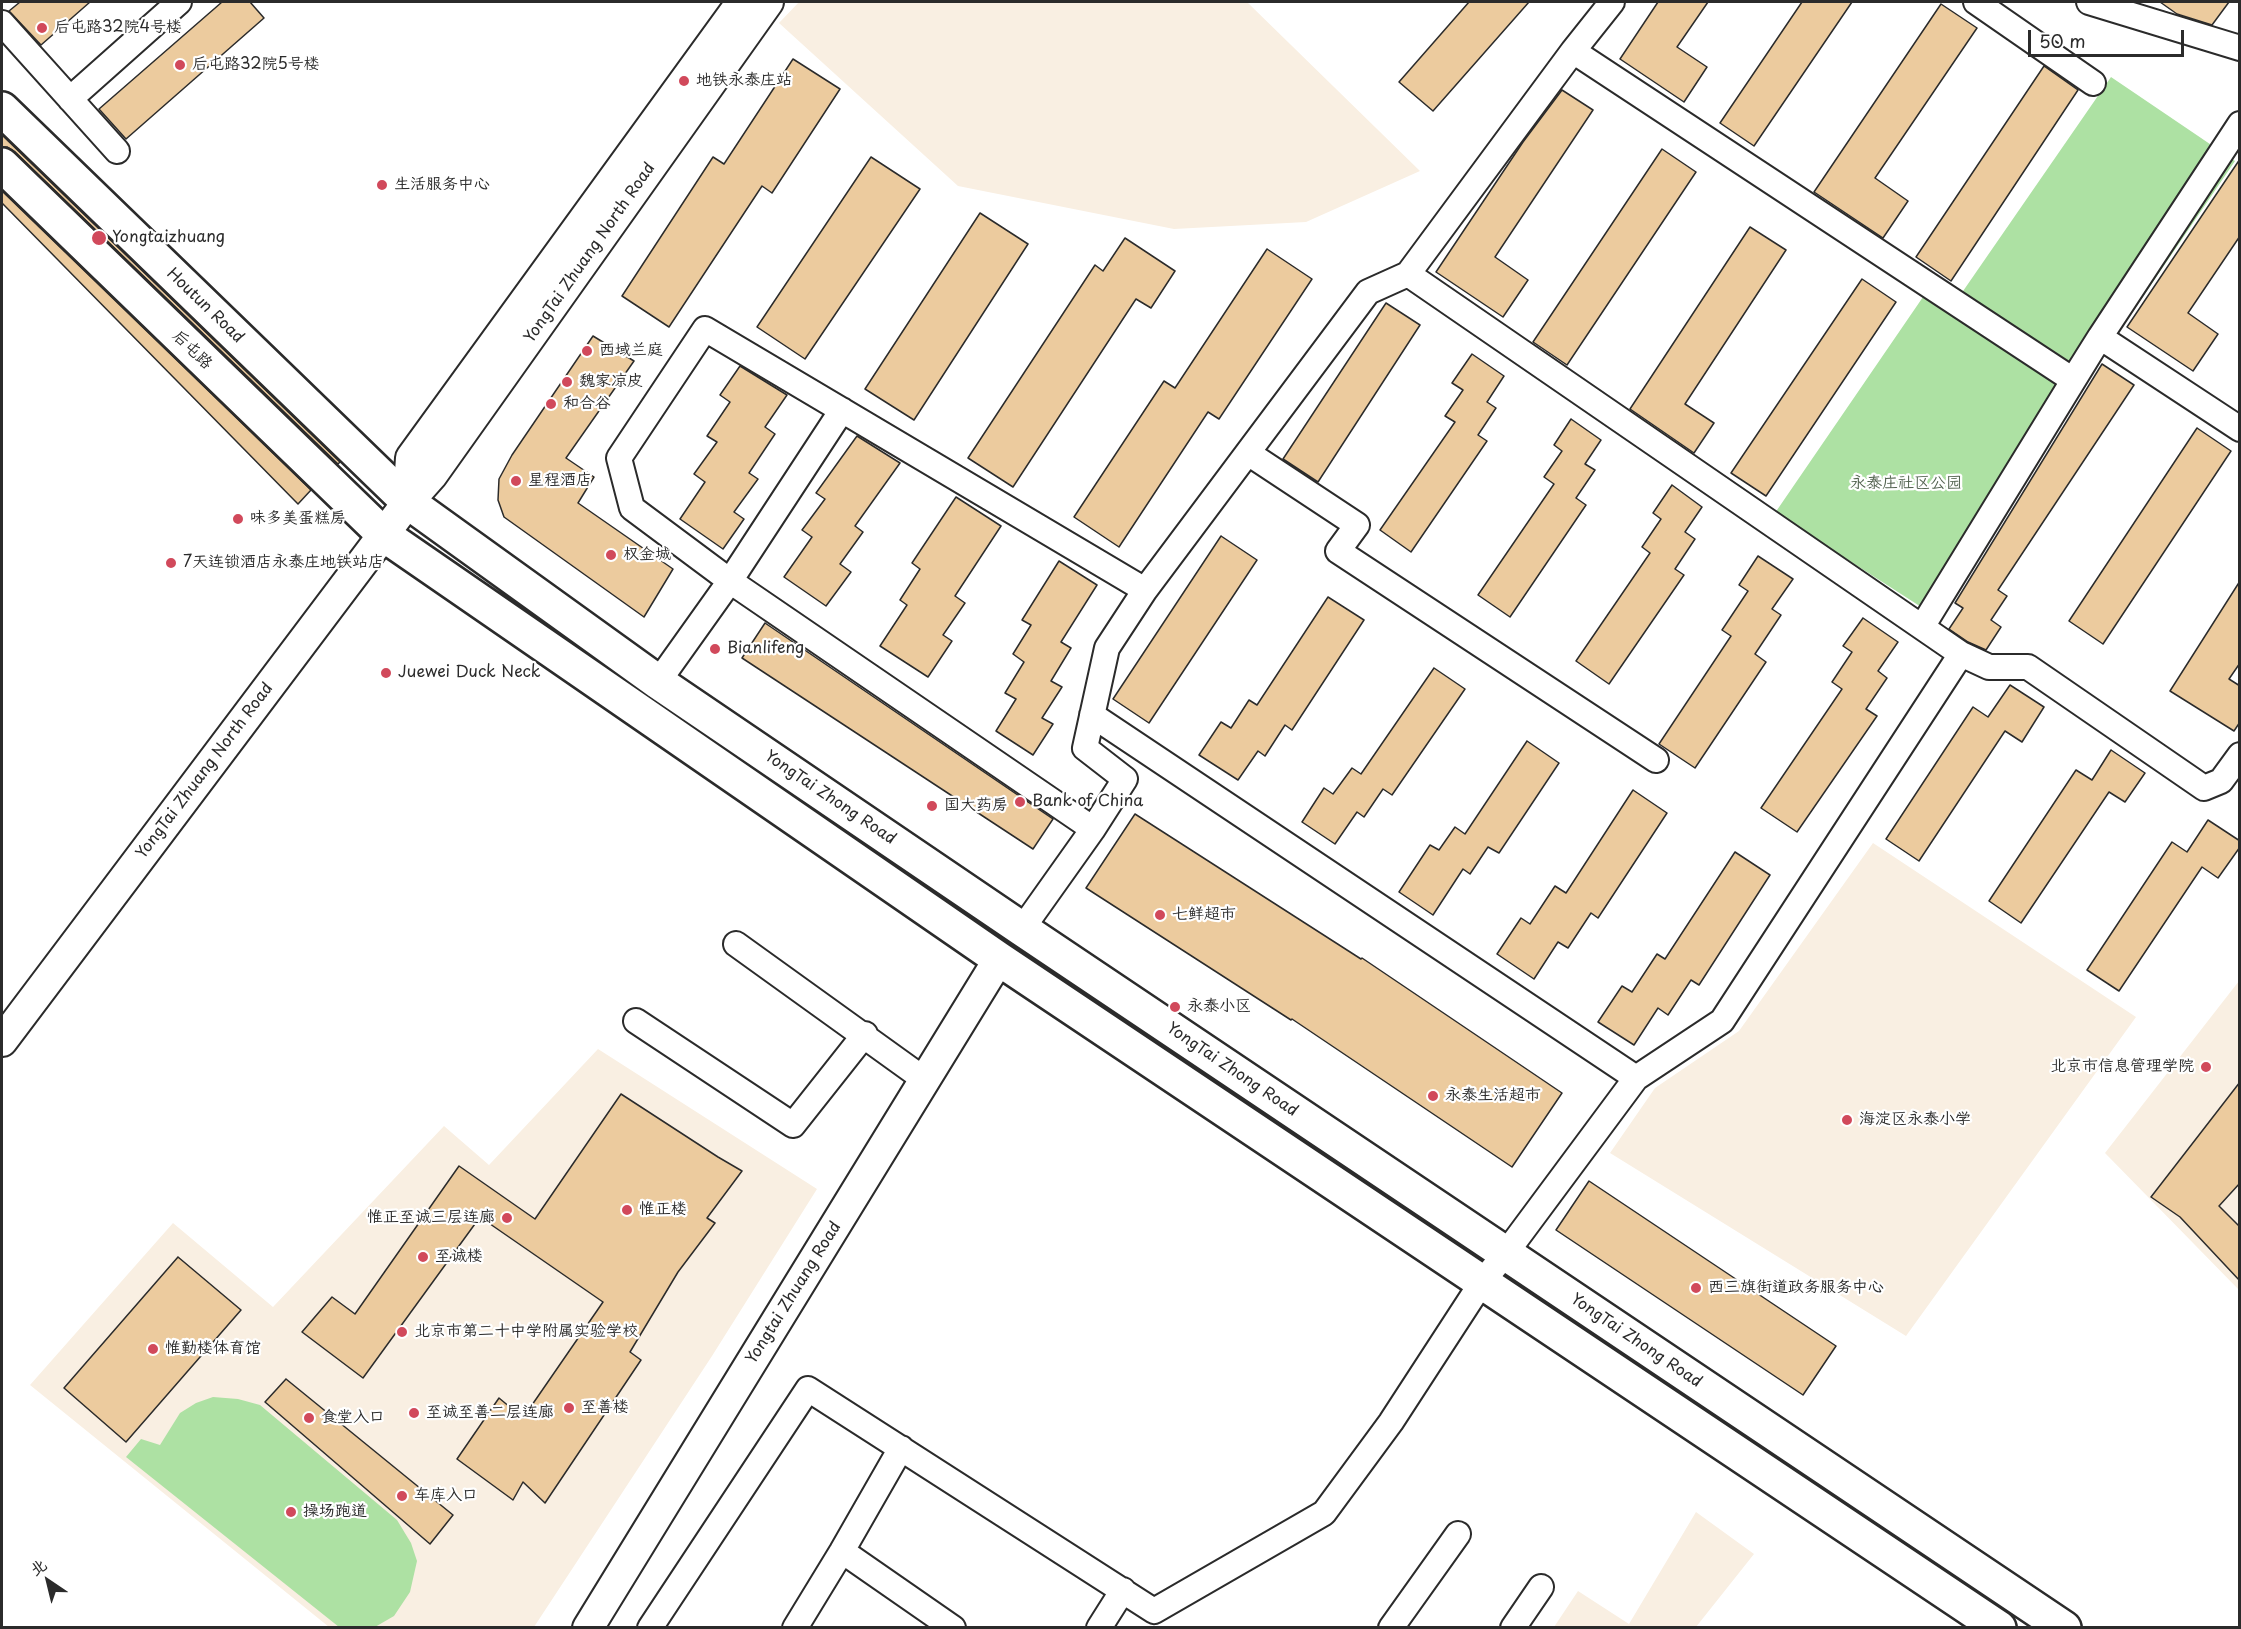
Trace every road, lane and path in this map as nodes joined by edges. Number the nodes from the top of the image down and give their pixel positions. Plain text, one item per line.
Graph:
1 (179, 2) edge
2 (742, 2) edge
3 (768, 2) edge
4 (1612, 2) edge
5 (1976, 2) edge
6 (2090, 2) edge
7 (2, 23) edge
8 (2240, 48) edge
9 (1573, 51) junction
10 (2093, 83) dead end
11 (70, 99) junction
12 (2, 109) edge
13 (2240, 124) edge
14 (117, 151) dead end
15 (2, 165) edge
16 (1407, 274) junction
17 (2100, 337) junction
18 (842, 410) junction
19 (2240, 429) edge
20 (1248, 453) junction
21 (408, 502) junction
22 (384, 535) junction
23 (730, 581) junction
24 (1145, 590) junction
25 (1922, 627) junction
26 (1961, 654) junction
27 (658, 682) junction
28 (1092, 715) junction
29 (2240, 755) edge
30 (1656, 760) dead end
31 (1093, 829) junction
32 (1022, 929) junction
33 (736, 944) dead end
34 (999, 959) junction
35 (636, 1021) dead end
36 (865, 1034) junction
37 (2, 1041) edge
38 (1636, 1078) junction
39 (926, 1080) junction
40 (1506, 1253) junction
41 (1482, 1282) junction
42 (901, 1448) junction
43 (1458, 1534) dead end
44 (842, 1551) junction
45 (1541, 1587) dead end
46 (1123, 1590) junction
47 (1155, 1619) edge
48 (588, 1628) edge
49 (650, 1628) edge
50 (795, 1628) edge
51 (953, 1628) edge
52 (1099, 1628) edge
53 (1391, 1628) edge
54 (1513, 1628) edge
55 (1999, 1628) edge
56 (2064, 1628) edge

1 - 11 street
2 - 21 street, YongTai Zhuang North Road
3 - 21 street, YongTai Zhuang North Road
4 - 9 street
5 - 10 street
6 - 8 street
7 - 11 street
9 - 16 street
9 - 17 street
11 - 14 street
12 - 21 main road, Houtun Road
13 - 17 street
15 - 22 main road, 后屯路
16 - 20 street
16 - 25 street
17 - 19 street
17 - 25 street
18 - 23 street
18 - 23 street
18 - 24 street
20 - 24 street
20 - 30 street
21 - 22 street, YongTai Zhuang North Road
21 - 27 main road, YongTai Zhong Road
22 - 34 main road
22 - 37 street, YongTai Zhuang North Road
23 - 27 street
23 - 31 street
24 - 28 street
25 - 26 street
26 - 29 street
26 - 38 street
27 - 32 main road, YongTai Zhong Road
28 - 31 street
28 - 38 street
31 - 32 street
32 - 40 main road, YongTai Zhong Road
33 - 36 street
34 - 39 street, Yongtai Zhuang Road
34 - 41 main road
35 - 36 street
36 - 39 street
38 - 40 street
39 - 48 street, Yongtai Zhuang Road
40 - 41 street
40 - 56 main road, YongTai Zhong Road
41 - 47 street
41 - 55 main road
42 - 44 street
42 - 46 street
42 - 49 street
43 - 53 street
44 - 50 street
44 - 51 street
45 - 54 street
46 - 47 street
46 - 52 street

